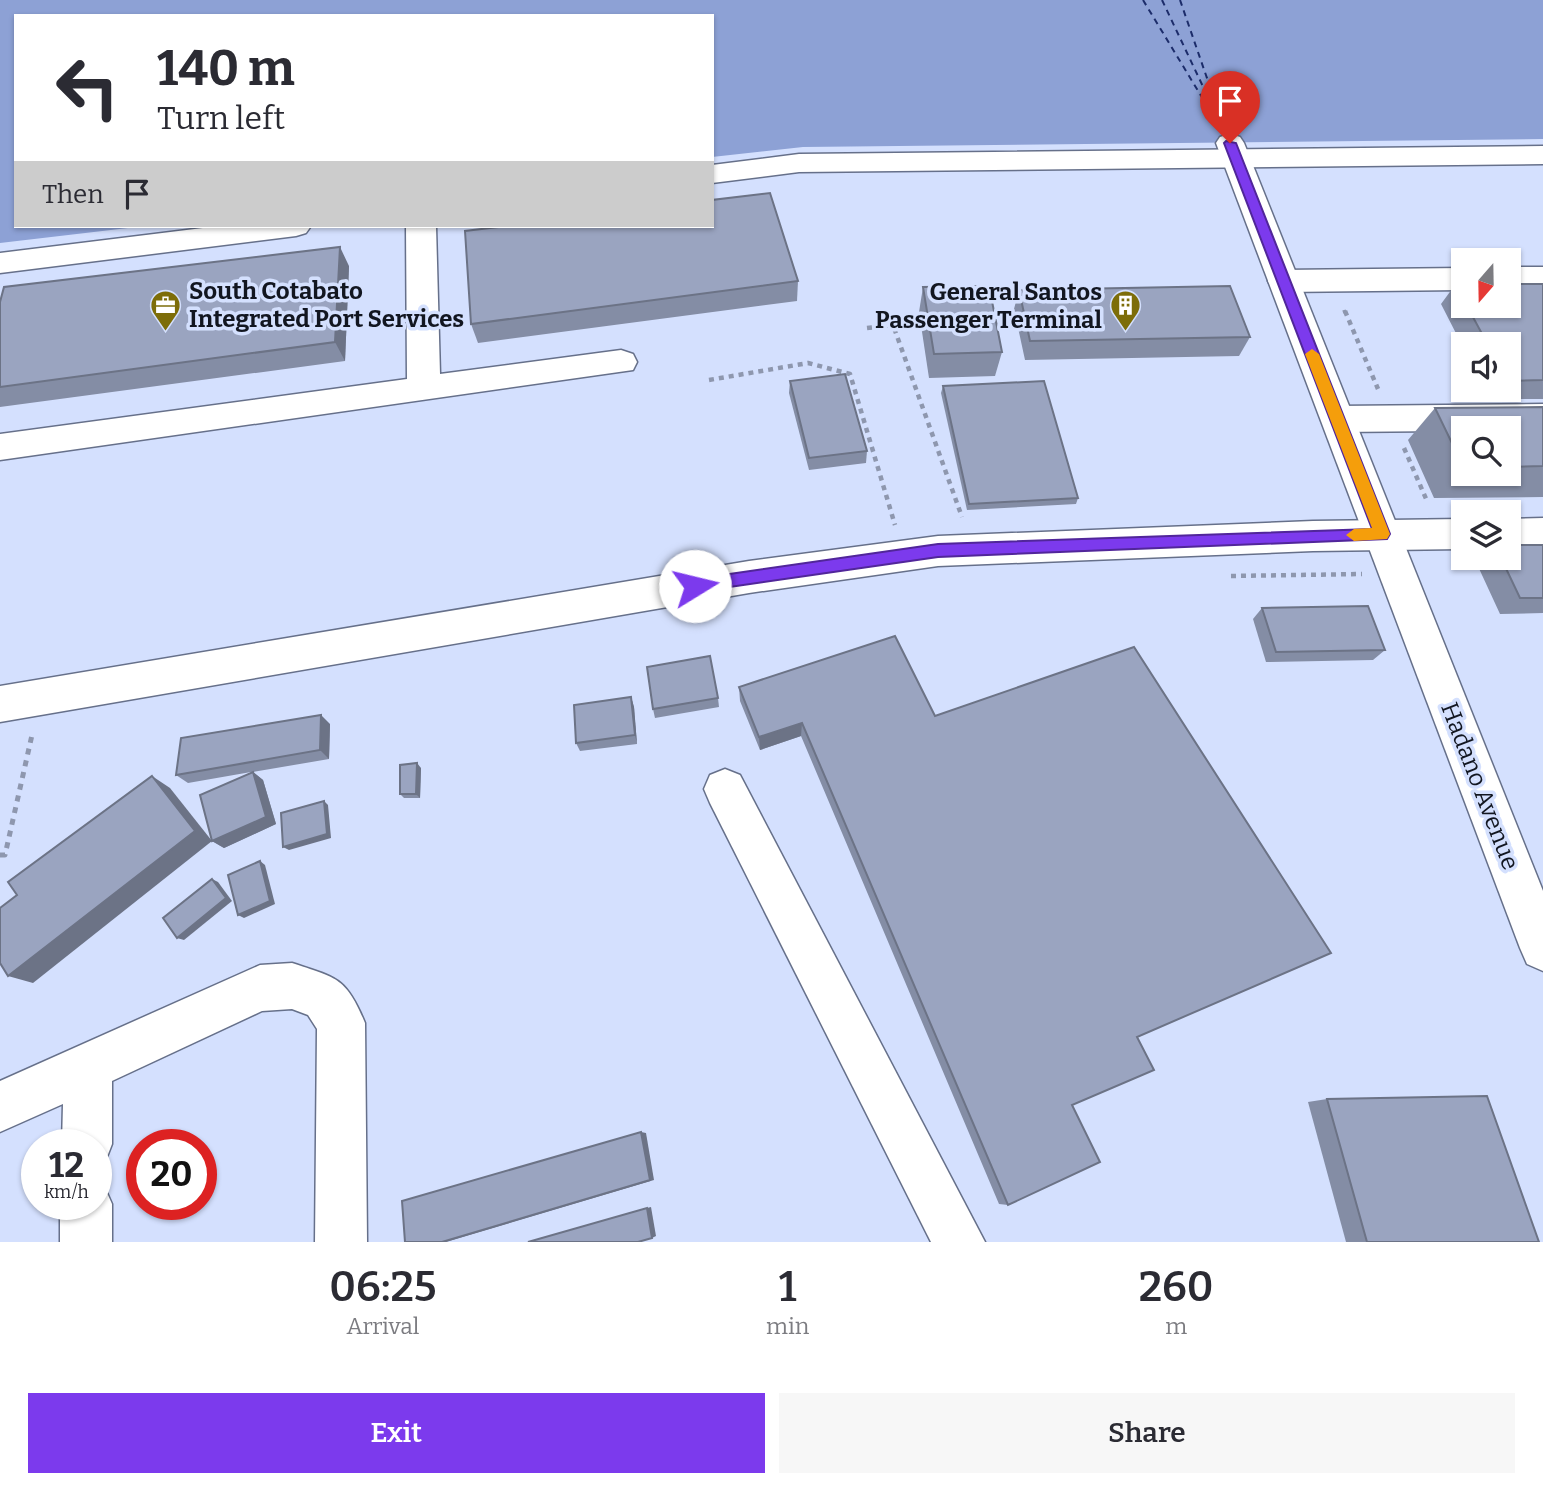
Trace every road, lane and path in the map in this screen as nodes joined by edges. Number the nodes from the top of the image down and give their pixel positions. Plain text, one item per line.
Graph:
1 (1233, 151) junction
2 (1543, 155) edge
3 (714, 174) edge
4 (280, 228) edge
5 (421, 228) edge
6 (0, 263) edge
7 (1521, 278) edge
8 (1543, 278) edge
9 (1451, 279) edge
10 (1283, 281) junction
11 (867, 328) dead end
12 (621, 362) dead end
13 (709, 380) dead end
14 (424, 389) junction
15 (1543, 417) edge
16 (1338, 419) junction
17 (0, 447) edge
18 (962, 517) dead end
19 (885, 530) dead end
20 (1543, 533) edge
21 (1382, 534) junction
22 (1451, 534) edge
23 (1521, 534) edge
24 (1398, 573) junction
25 (1230, 576) dead end
26 (0, 704) edge
27 (33, 732) dead end
28 (726, 789) dead end
29 (0, 855) edge
30 (1543, 948) edge
31 (88, 1067) junction
32 (0, 1107) edge
33 (87, 1129) edge
34 (86, 1220) edge
35 (86, 1242) edge
36 (341, 1242) edge
37 (959, 1242) edge

1 - 2 main road
1 - 3 main road
1 - 10 main road, Hadano Avenue
4 - 6 main road
5 - 14 main road
7 - 8 main road
9 - 10 main road
10 - 16 main road, Hadano Avenue
11 - 18 path
12 - 14 main road
13 - 19 path
14 - 17 main road
15 - 16 main road
16 - 21 main road, Hadano Avenue
20 - 23 main road
21 - 22 main road
21 - 24 main road, Hadano Avenue
21 - 26 main road
24 - 25 path
24 - 30 main road, Hadano Avenue
27 - 29 path
28 - 37 main road
31 - 32 main road
31 - 33 main road
31 - 36 main road
34 - 35 main road

